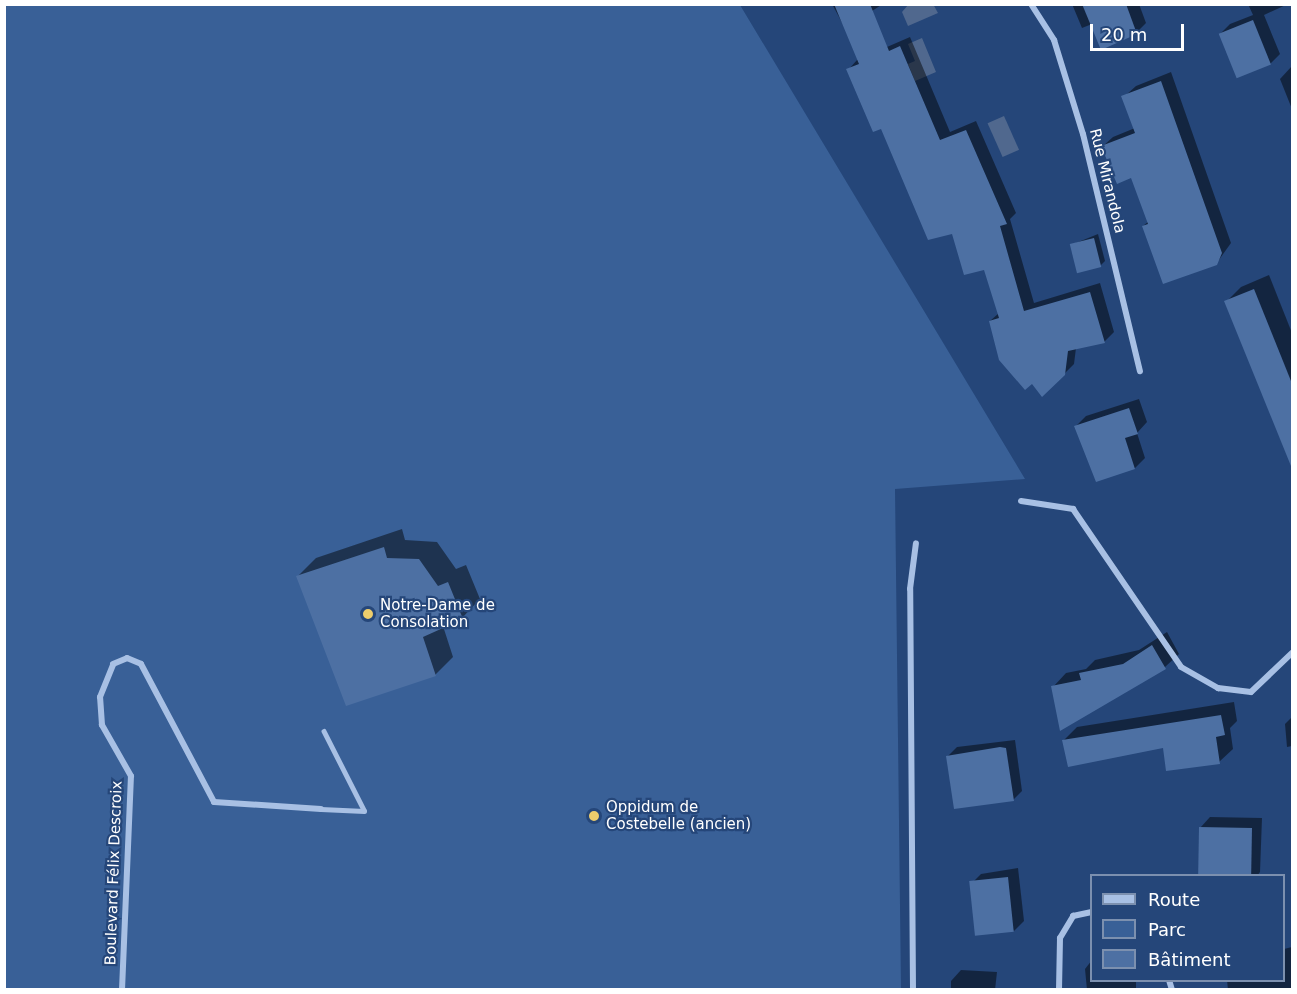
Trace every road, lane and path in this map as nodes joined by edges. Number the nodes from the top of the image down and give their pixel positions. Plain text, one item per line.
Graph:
1 (1031, 4) edge
2 (1140, 371) dead end
3 (1021, 501) dead end
4 (916, 543) dead end
5 (1293, 653) edge
6 (324, 732) dead end
7 (321, 809) joint
8 (1090, 912) edge
9 (122, 990) edge
10 (913, 990) edge
11 (1059, 990) edge

1 - 2 street, Rue Mirandola
3 - 5 street
4 - 10 street
6 - 7 lane
7 - 9 street, Boulevard Félix Descroix
8 - 11 street

